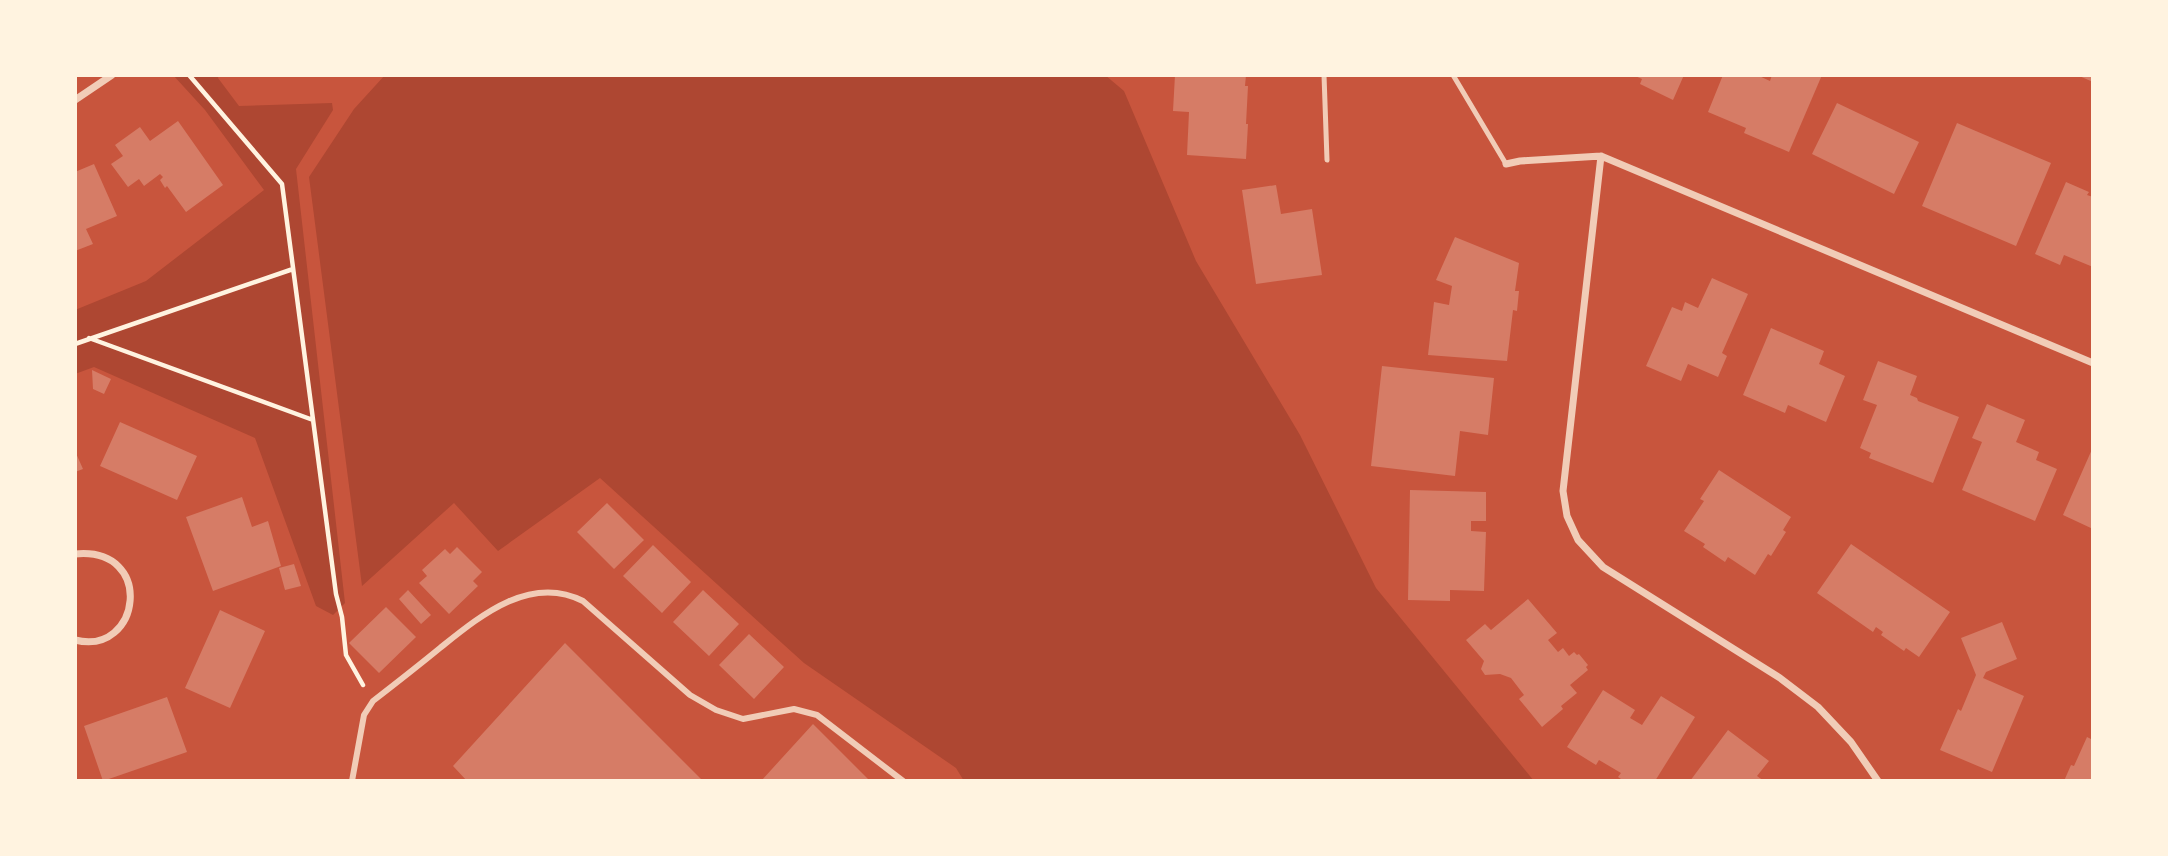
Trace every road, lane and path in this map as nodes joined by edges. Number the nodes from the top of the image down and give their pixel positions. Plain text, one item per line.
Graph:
1 (112, 75) edge
2 (189, 75) edge
3 (1324, 75) edge
4 (1453, 75) edge
5 (75, 100) edge
6 (1601, 156) junction
7 (1327, 160) dead end
8 (1506, 164) joint
9 (293, 269) junction
10 (89, 338) junction
11 (75, 344) edge
12 (2093, 363) edge
13 (313, 421) junction
14 (75, 554) edge
15 (75, 640) edge
16 (373, 701) junction
17 (352, 781) edge
18 (904, 781) edge
19 (1878, 781) edge

1 - 5 street
2 - 9 path
3 - 7 lane
4 - 8 lane
6 - 8 street
6 - 12 street
6 - 19 street
9 - 10 path
9 - 13 path
10 - 11 path
10 - 13 path
13 - 16 path
14 - 15 street
16 - 17 street
16 - 18 street

